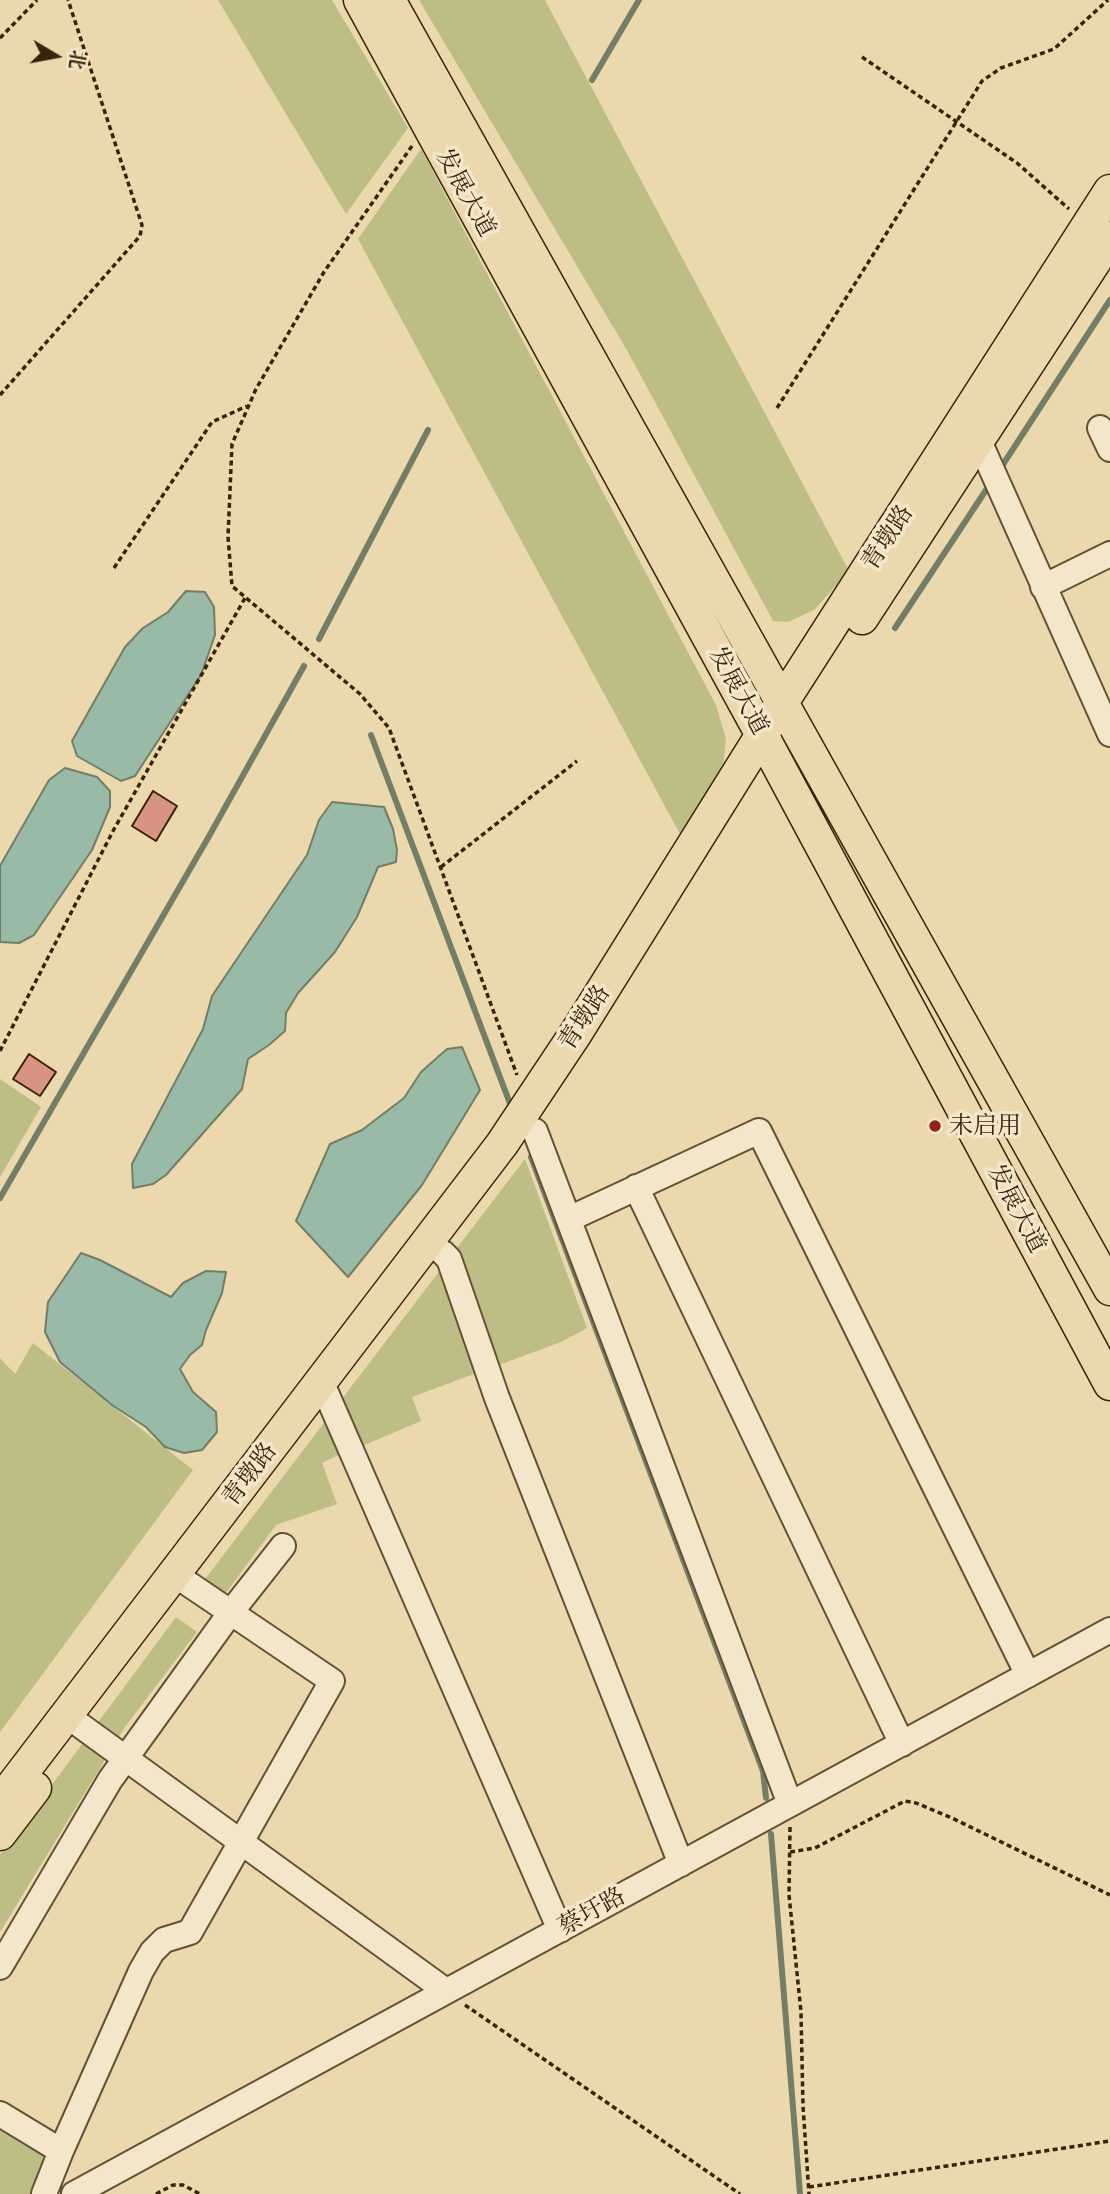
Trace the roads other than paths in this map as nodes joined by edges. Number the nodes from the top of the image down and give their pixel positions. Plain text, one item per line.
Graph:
1 (360, 0) edge
2 (389, 0) edge
3 (1110, 191) edge
4 (1099, 232) edge
5 (989, 465) junction
6 (1110, 554) edge
7 (1043, 587) junction
8 (788, 712) junction
9 (1110, 734) edge
10 (767, 745) junction
11 (531, 1118) junction
12 (636, 1187) junction
13 (569, 1219) junction
14 (443, 1253) junction
15 (1110, 1289) edge
16 (1110, 1384) edge
17 (325, 1391) junction
18 (283, 1546) dead end
19 (182, 1579) junction
20 (231, 1612) junction
21 (1110, 1630) edge
22 (1028, 1675) junction
23 (74, 1721) junction
24 (902, 1744) junction
25 (125, 1759) junction
26 (0, 1802) edge
27 (790, 1804) junction
28 (0, 1834) edge
29 (240, 1843) junction
30 (681, 1864) junction
31 (560, 1930) junction
32 (0, 1967) edge
33 (446, 1992) junction
34 (0, 2114) edge
35 (61, 2151) junction
36 (44, 2194) edge
37 (74, 2194) edge

1 - 10 main road, 发展大道
2 - 8 main road, 发展大道
3 - 4 main road, 青墩路
4 - 5 main road, 青墩路
4 - 8 main road, 青墩路
5 - 7 street
5 - 8 main road, 青墩路
6 - 7 street
7 - 9 street
8 - 10 main road, 青墩路
8 - 15 main road, 发展大道
10 - 11 main road, 青墩路
10 - 16 main road, 发展大道
11 - 13 street
11 - 14 main road, 青墩路
11 - 17 main road, 青墩路
12 - 13 street
12 - 22 street
12 - 24 street
13 - 27 street
14 - 17 main road, 青墩路
14 - 30 street
17 - 19 main road, 青墩路
17 - 31 street
18 - 20 street
19 - 20 street
19 - 23 main road, 青墩路
20 - 25 street
20 - 29 street
21 - 22 street, 蔡圩路
22 - 24 street, 蔡圩路
23 - 25 street
23 - 26 main road, 青墩路
23 - 28 main road, 青墩路
24 - 27 street, 蔡圩路
25 - 29 street
25 - 32 street
27 - 30 street, 蔡圩路
29 - 33 street
29 - 35 street
30 - 31 street, 蔡圩路
31 - 33 street, 蔡圩路
33 - 37 street, 蔡圩路
34 - 35 street
35 - 36 street

